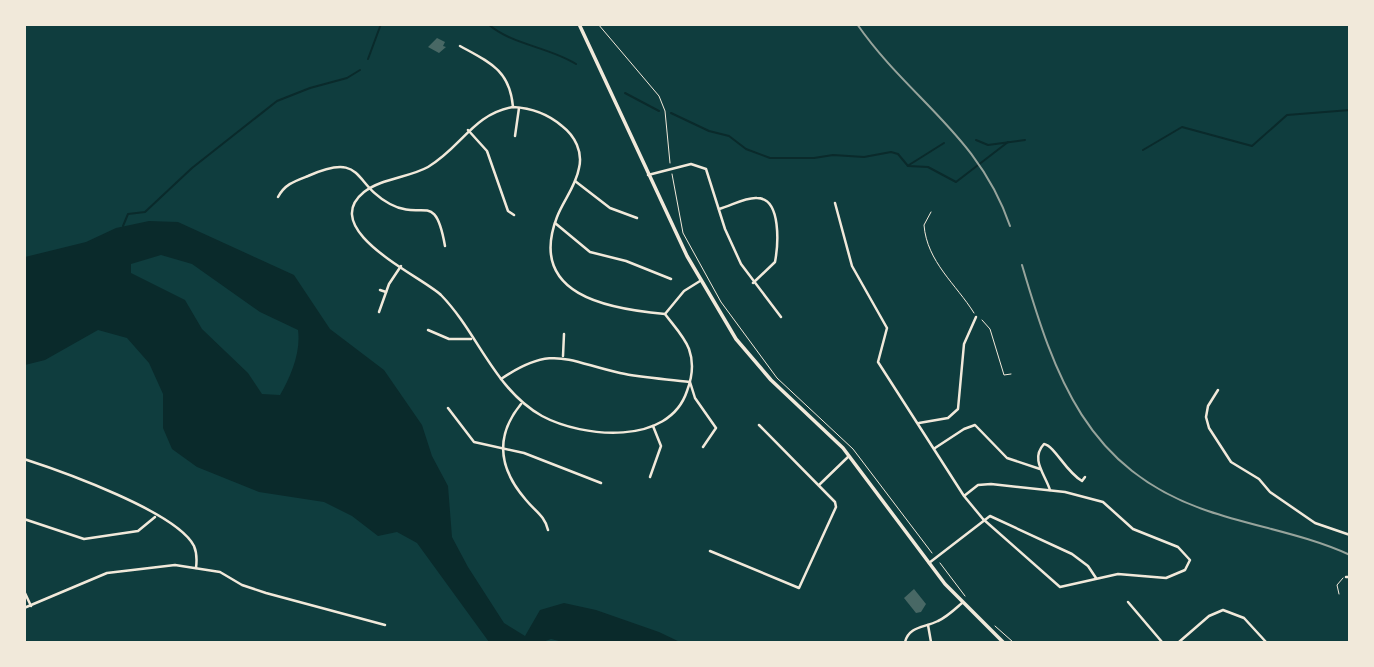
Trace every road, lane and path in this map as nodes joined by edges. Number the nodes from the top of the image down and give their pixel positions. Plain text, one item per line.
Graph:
1 (579, 24) edge
2 (598, 24) edge
3 (460, 46) dead end
4 (513, 107) junction
5 (519, 107) junction
6 (468, 130) junction
7 (514, 136) dead end
8 (671, 167) junction
9 (648, 175) junction
10 (575, 181) junction
11 (372, 187) junction
12 (278, 197) dead end
13 (835, 203) dead end
14 (719, 209) junction
15 (931, 212) dead end
16 (514, 215) dead end
17 (637, 218) dead end
18 (555, 223) junction
19 (445, 246) dead end
20 (401, 266) junction
21 (671, 279) dead end
22 (701, 281) junction
23 (752, 283) junction
24 (380, 290) dead end
25 (386, 292) junction
26 (379, 312) dead end
27 (665, 314) junction
28 (781, 317) dead end
29 (976, 317) junction
30 (741, 329) dead end
31 (428, 330) dead end
32 (564, 334) dead end
33 (473, 339) junction
34 (563, 357) junction
35 (1011, 374) dead end
36 (501, 379) junction
37 (691, 382) junction
38 (1218, 390) dead end
39 (522, 403) junction
40 (448, 408) dead end
41 (919, 423) junction
42 (759, 425) dead end
43 (653, 426) junction
44 (703, 447) dead end
45 (501, 449) junction
46 (935, 449) junction
47 (849, 456) junction
48 (24, 459) edge
49 (1040, 469) junction
50 (650, 477) dead end
51 (1085, 477) dead end
52 (601, 483) dead end
53 (819, 485) junction
54 (1050, 490) junction
55 (964, 496) junction
56 (156, 516) junction
57 (24, 519) edge
58 (982, 519) junction
59 (548, 530) dead end
60 (1349, 535) edge
61 (710, 551) dead end
62 (939, 562) dead end
63 (929, 563) junction
64 (196, 568) junction
65 (1348, 577) edge
66 (1096, 578) junction
67 (24, 591) edge
68 (1339, 594) dead end
69 (967, 599) dead end
70 (1128, 602) dead end
71 (962, 603) junction
72 (32, 607) junction
73 (24, 608) edge
74 (992, 624) dead end
75 (385, 625) dead end
76 (928, 625) junction
77 (905, 642) edge
78 (931, 642) edge
79 (1003, 642) edge
80 (1013, 642) edge
81 (1162, 642) edge
82 (1179, 642) edge
83 (1266, 642) edge

1 - 9 main road
2 - 8 path
3 - 4 street
4 - 5 street
4 - 6 street
5 - 7 street
5 - 10 street
6 - 11 street
6 - 16 street
8 - 9 street
8 - 14 street
8 - 30 path
9 - 22 main road
10 - 17 street
10 - 18 street
11 - 12 street
11 - 19 street
11 - 20 street
13 - 41 street
14 - 23 street
14 - 23 street
15 - 29 path
18 - 21 street
18 - 27 street
20 - 25 street
20 - 33 street
22 - 27 street
22 - 47 main road
23 - 28 street
24 - 25 street
25 - 26 street
27 - 37 street
29 - 35 path
29 - 41 street
31 - 33 street
32 - 34 street
33 - 36 street
34 - 36 street
34 - 37 street
36 - 39 street
37 - 43 street
37 - 44 street
38 - 60 street
39 - 43 street
39 - 45 street
40 - 45 street
41 - 46 street
42 - 53 street
43 - 50 street
45 - 52 street
45 - 59 street
46 - 49 street
46 - 55 street
47 - 53 street
47 - 63 main road
48 - 56 street
49 - 51 street
49 - 54 street
53 - 61 street
54 - 55 street
54 - 66 street
55 - 58 street
56 - 57 street
56 - 64 street
58 - 63 street
58 - 66 street
58 - 66 street
62 - 69 path
63 - 71 main road
64 - 72 street
64 - 75 street
65 - 68 lane
67 - 72 street
70 - 81 street
71 - 76 street
71 - 79 main road
72 - 73 street
74 - 80 path
76 - 77 street
76 - 78 street
82 - 83 street

